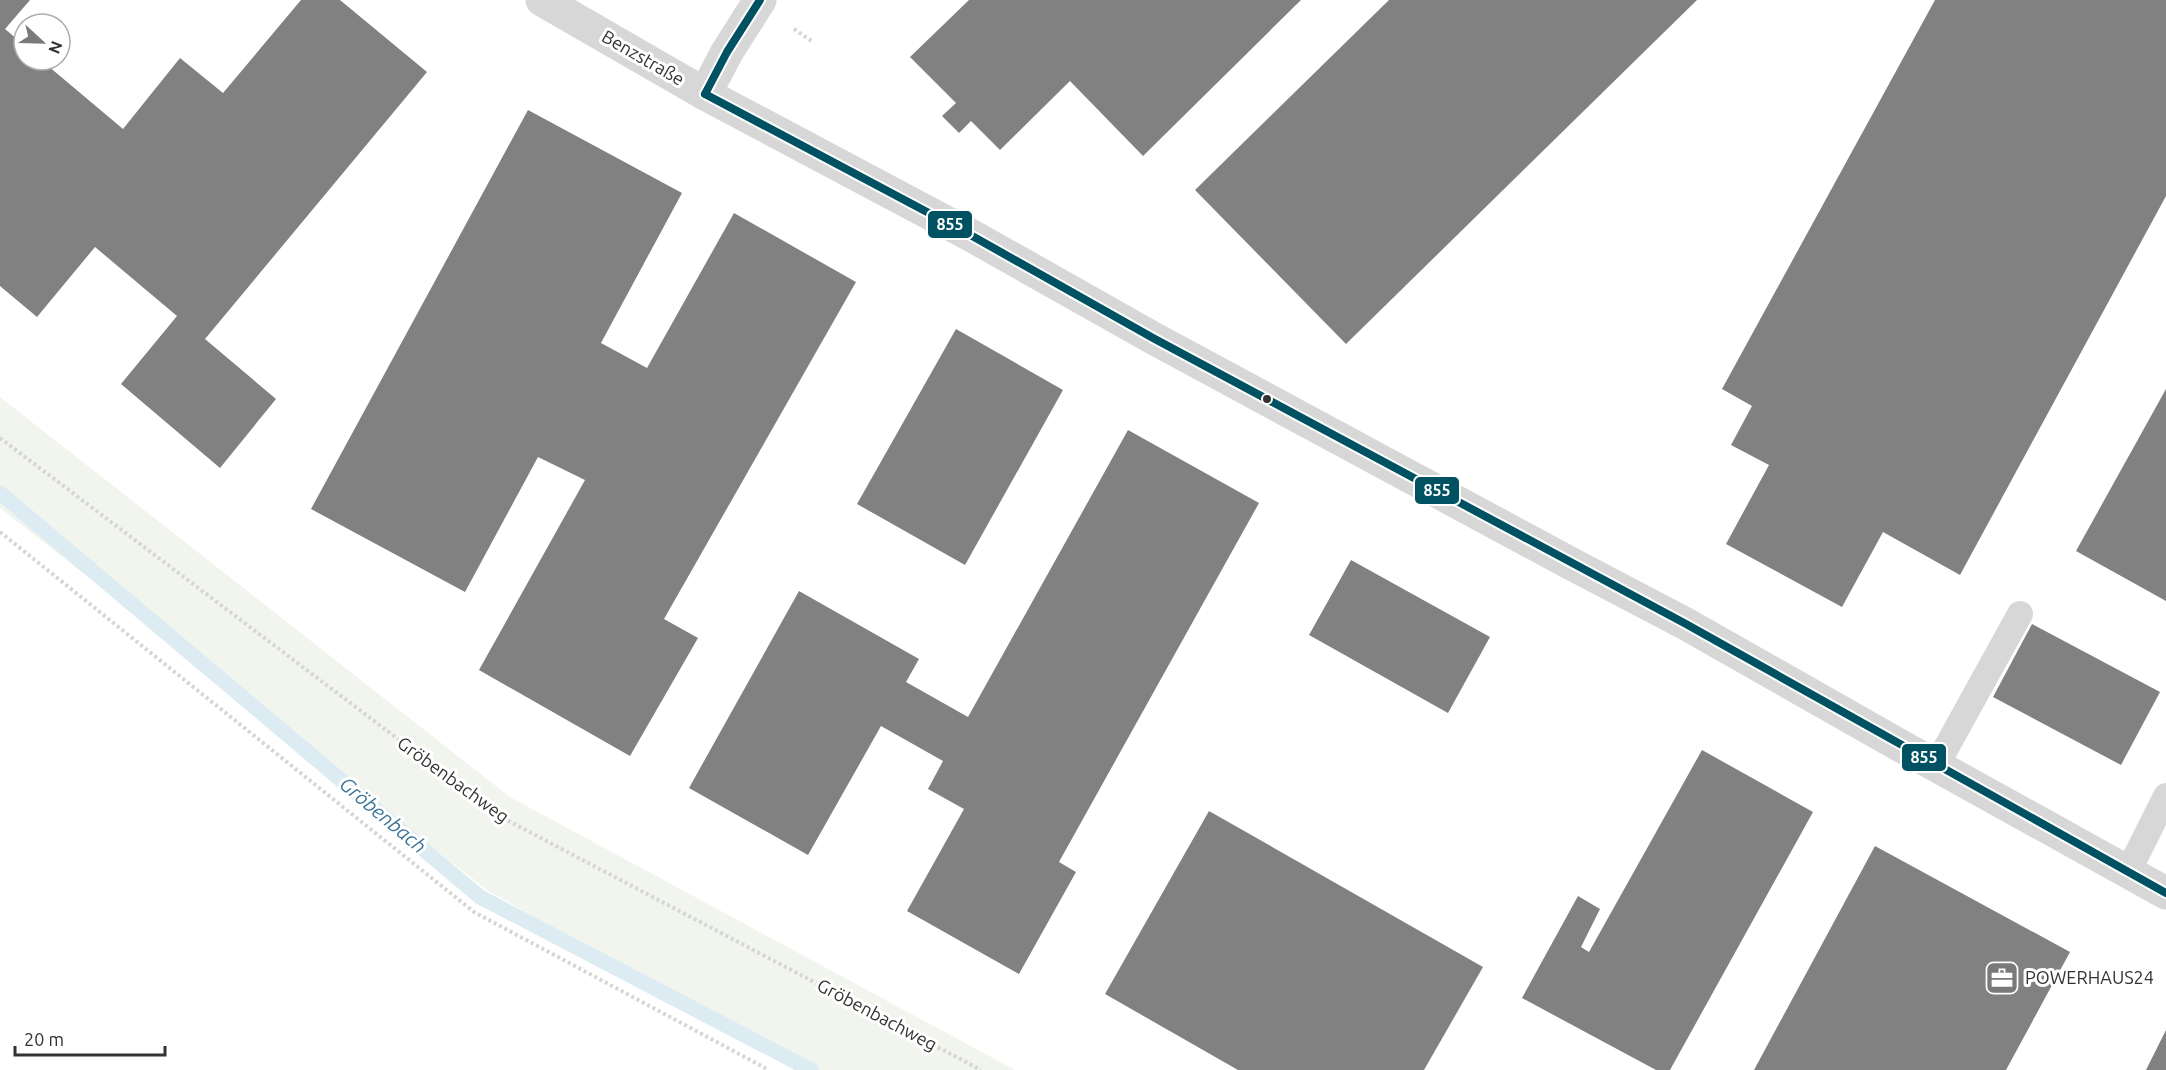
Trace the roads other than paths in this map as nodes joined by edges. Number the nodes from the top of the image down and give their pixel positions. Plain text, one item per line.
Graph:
1 (542, 0) edge
2 (760, 0) edge
3 (705, 94) junction
4 (2020, 614) dead end
5 (1936, 766) junction
6 (2166, 796) edge
7 (2128, 872) junction
8 (2166, 892) edge

1 - 3 street, Benzstraße
2 - 3 street
3 - 5 street, Benzstraße
4 - 5 lane
5 - 7 street, Benzstraße
6 - 7 lane
7 - 8 street, Benzstraße

